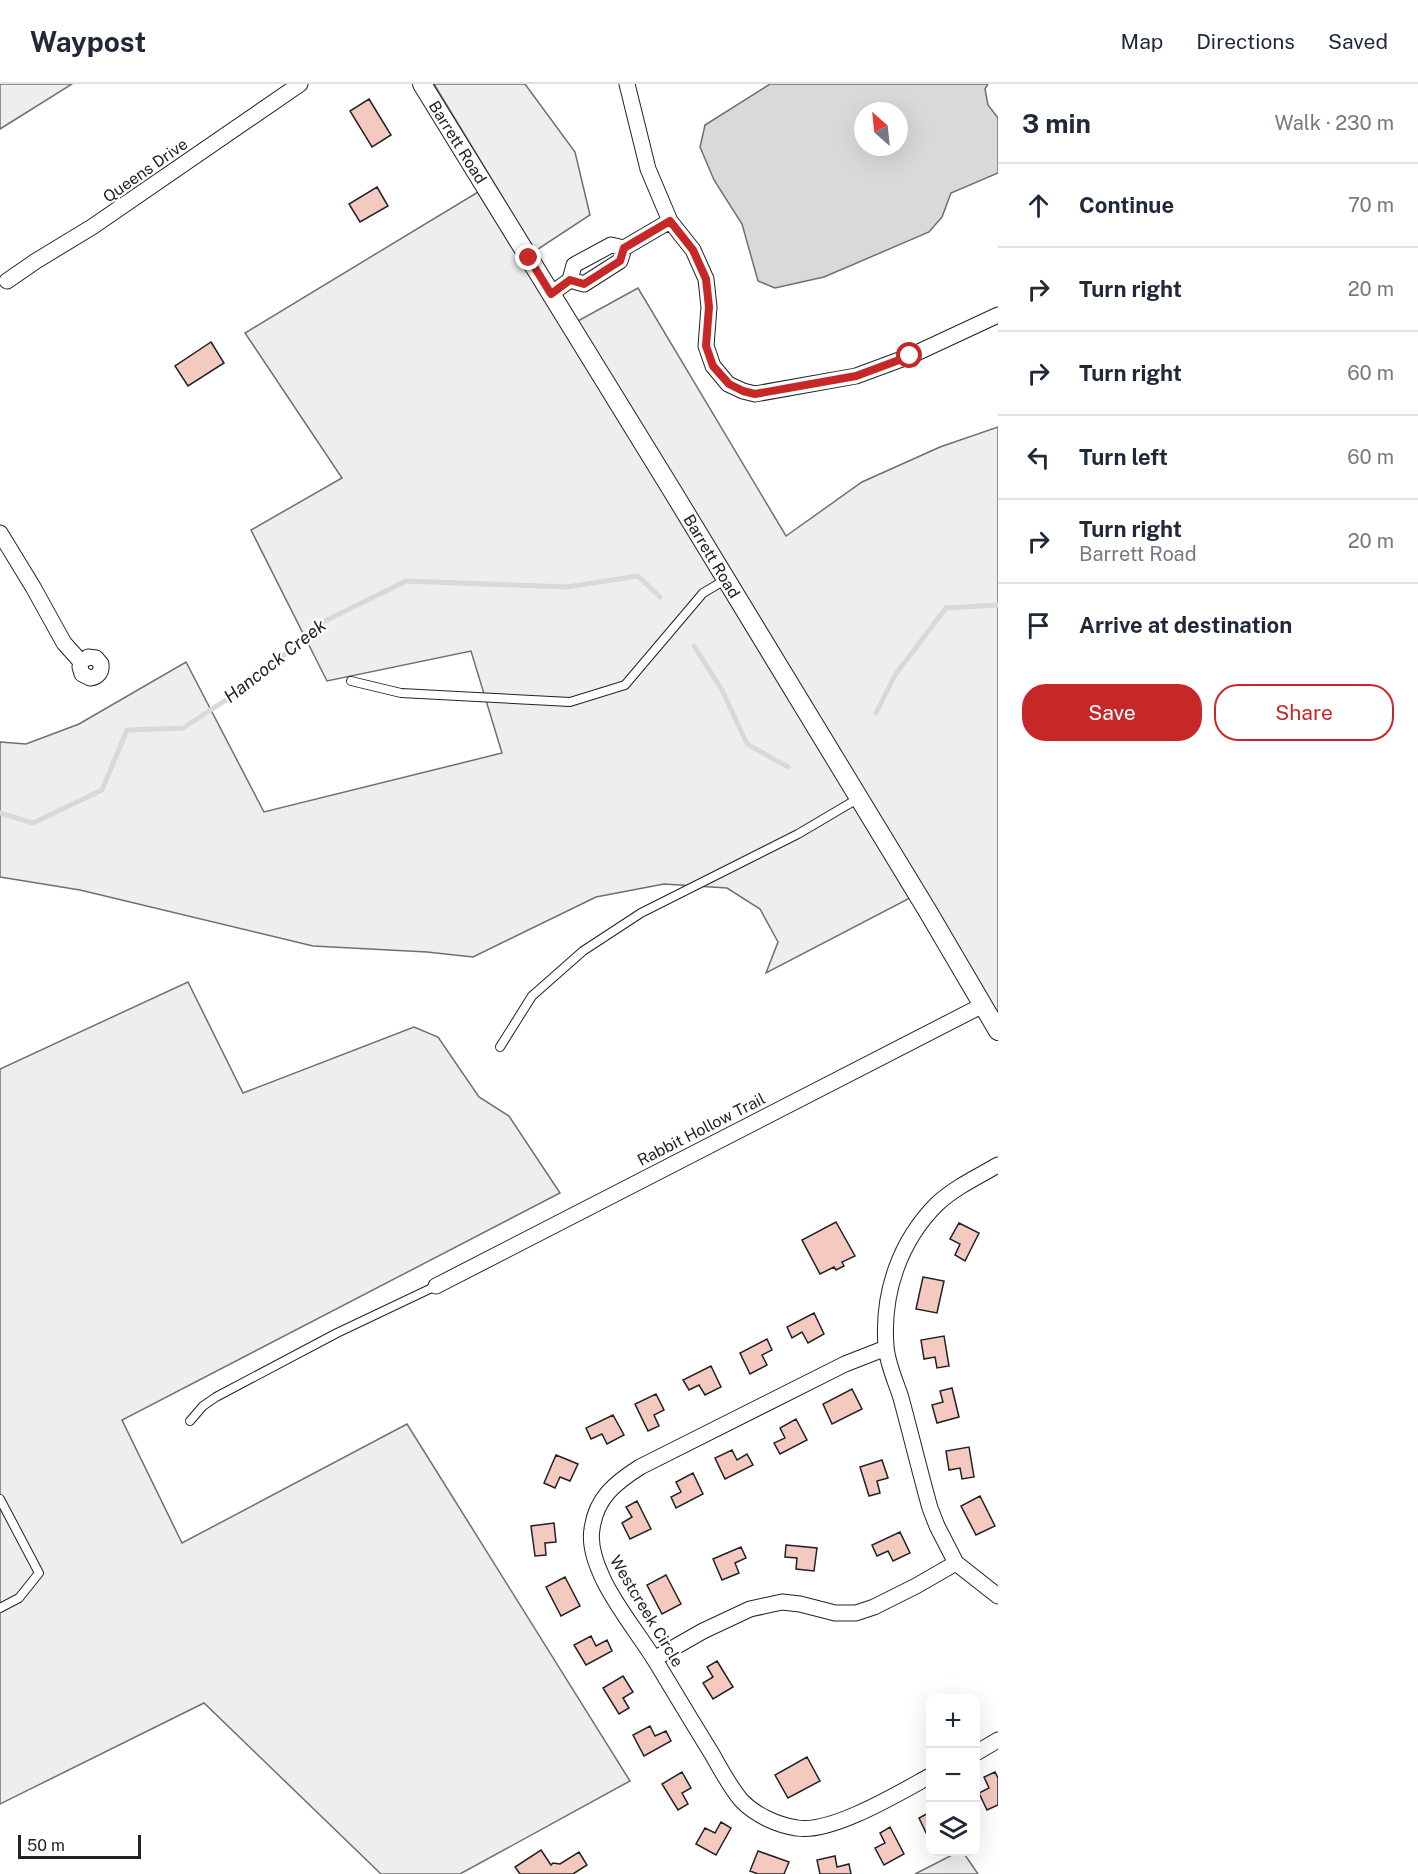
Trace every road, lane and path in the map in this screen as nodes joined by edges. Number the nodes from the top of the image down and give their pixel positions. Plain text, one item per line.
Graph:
1 (300, 84) edge
2 (422, 84) edge
3 (627, 84) edge
4 (670, 221) junction
5 (8, 281) dead end
6 (551, 294) junction
7 (998, 315) edge
8 (0, 532) edge
9 (726, 579) junction
10 (81, 662) dead end
11 (351, 681) dead end
12 (859, 798) junction
13 (983, 1005) junction
14 (998, 1031) edge
15 (500, 1047) dead end
16 (998, 1166) edge
17 (436, 1286) joint
18 (886, 1348) junction
19 (190, 1421) dead end
20 (0, 1499) edge
21 (4, 1515) edge
22 (956, 1563) junction
23 (998, 1596) edge
24 (0, 1608) edge
25 (654, 1659) junction
26 (998, 1740) edge
27 (980, 1750) edge
28 (926, 1778) edge

1 - 5 street, Queens Drive
2 - 6 street, Barrett Road
3 - 4 street
4 - 6 street
4 - 7 street
6 - 9 street, Barrett Road
8 - 10 street
9 - 11 lane
9 - 12 street, Barrett Road
12 - 13 street, Barrett Road
12 - 15 lane
13 - 14 street, Barrett Road
13 - 17 street, Rabbit Hollow Trail
16 - 18 street
17 - 19 lane
18 - 22 street
18 - 25 street, Westcreek Circle
20 - 21 lane
21 - 24 lane
22 - 23 street
22 - 25 street
25 - 28 street, Westcreek Circle
26 - 27 street

